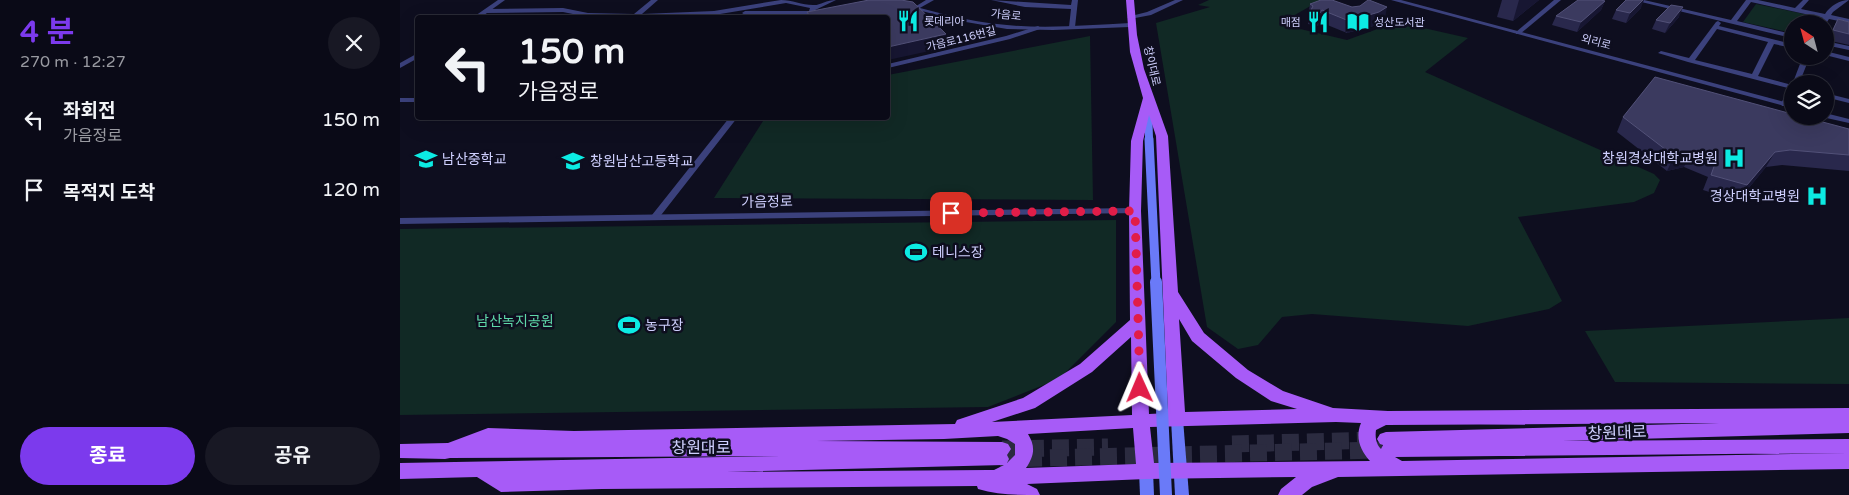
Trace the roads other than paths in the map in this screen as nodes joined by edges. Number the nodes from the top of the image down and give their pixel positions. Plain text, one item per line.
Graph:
1 (502, 0) edge
2 (654, 0) edge
3 (833, 0) edge
4 (884, 0) edge
5 (931, 0) edge
6 (994, 0) edge
7 (1130, 0) edge
8 (1180, 0) edge
9 (1394, 0) edge
10 (1558, 0) edge
11 (1636, 0) edge
12 (1749, 0) edge
13 (1806, 0) edge
14 (1846, 0) edge
15 (1027, 3) edge
16 (1075, 4) edge
17 (816, 8) junction
18 (916, 8) junction
19 (541, 10) junction
20 (1796, 10) junction
21 (486, 11) junction
22 (714, 14) junction
23 (480, 15) edge
24 (535, 15) edge
25 (582, 15) edge
26 (635, 15) edge
27 (687, 15) edge
28 (808, 15) edge
29 (1821, 15) edge
30 (1827, 15) edge
31 (1834, 18) edge
32 (1720, 19) junction
33 (1130, 21) junction
34 (1849, 21) edge
35 (1733, 22) junction
36 (1038, 28) junction
37 (1072, 28) junction
38 (1715, 28) junction
39 (1518, 33) junction
40 (1784, 34) edge
41 (1772, 41) junction
42 (1784, 44) edge
43 (1834, 45) edge
44 (1849, 48) edge
45 (1661, 53) dead end
46 (1834, 55) edge
47 (415, 57) edge
48 (1849, 59) edge
49 (1690, 61) junction
50 (400, 66) edge
51 (890, 66) edge
52 (1754, 77) junction
53 (1784, 86) edge
54 (1834, 97) edge
55 (400, 100) edge
56 (415, 100) edge
57 (1147, 100) junction
58 (1849, 101) edge
59 (1784, 104) edge
60 (1834, 117) edge
61 (732, 120) edge
62 (1849, 121) edge
63 (1135, 211) junction
64 (655, 217) junction
65 (400, 221) edge
66 (1170, 289) junction
67 (1139, 321) junction
68 (1336, 416) junction
69 (1849, 416) edge
70 (1388, 418) junction
71 (1177, 419) junction
72 (1140, 422) junction
73 (1849, 426) edge
74 (995, 428) junction
75 (944, 432) junction
76 (1849, 446) edge
77 (400, 451) edge
78 (445, 452) junction
79 (1849, 461) edge
80 (1404, 467) junction
81 (1343, 468) junction
82 (481, 470) junction
83 (1182, 470) junction
84 (400, 471) edge
85 (1146, 471) junction
86 (957, 478) junction
87 (988, 478) junction
88 (1030, 495) edge
89 (1147, 495) edge
90 (1166, 495) edge
91 (1182, 495) edge
92 (1288, 495) edge

1 - 21 street
2 - 26 street
3 - 17 street
4 - 18 street, 가음로
5 - 18 street
6 - 15 street
7 - 33 main road, 창이대로
8 - 33 street, 가음로
9 - 39 street, 외리로
10 - 39 street
11 - 32 street
12 - 20 street
12 - 35 street
13 - 20 street
14 - 30 street
15 - 16 street
16 - 37 street
17 - 22 street
17 - 28 street
18 - 36 street, 가음로
19 - 21 street
19 - 24 street
19 - 25 street
20 - 29 street
21 - 23 street
22 - 27 street
22 - 28 street
31 - 34 street
32 - 35 street
32 - 38 street
33 - 37 street, 가음로
33 - 57 main road, 창이대로
35 - 40 street
36 - 37 street, 가음로
36 - 51 street, 가음로116번길
38 - 41 street
38 - 49 street
39 - 59 street, 외리로
41 - 42 street
41 - 52 street
43 - 44 street
45 - 49 street
46 - 48 street
47 - 50 street
49 - 52 street
52 - 53 street
54 - 58 street
55 - 56 street
57 - 63 main road
57 - 66 main road
57 - 90 main road, 창이대로, bridge
60 - 62 street
61 - 64 street
63 - 64 street, 가음정로
63 - 67 main road
64 - 65 street, 가음정로
66 - 68 main road
66 - 71 main road
67 - 72 main road
67 - 75 main road
68 - 70 main road
68 - 71 main road
69 - 70 main road
70 - 80 main road
71 - 72 main road
71 - 83 main road
72 - 74 main road
72 - 85 main road
73 - 76 main road, 창원대로
74 - 75 main road
74 - 87 main road
75 - 78 main road
77 - 78 main road, 창원대로
78 - 82 main road, 창원대로
79 - 80 main road
80 - 81 main road
81 - 83 main road
81 - 92 main road
82 - 84 main road, 창원대로
82 - 86 main road
83 - 85 main road
83 - 91 main road
85 - 87 main road
85 - 89 main road
86 - 87 main road
86 - 88 main road

